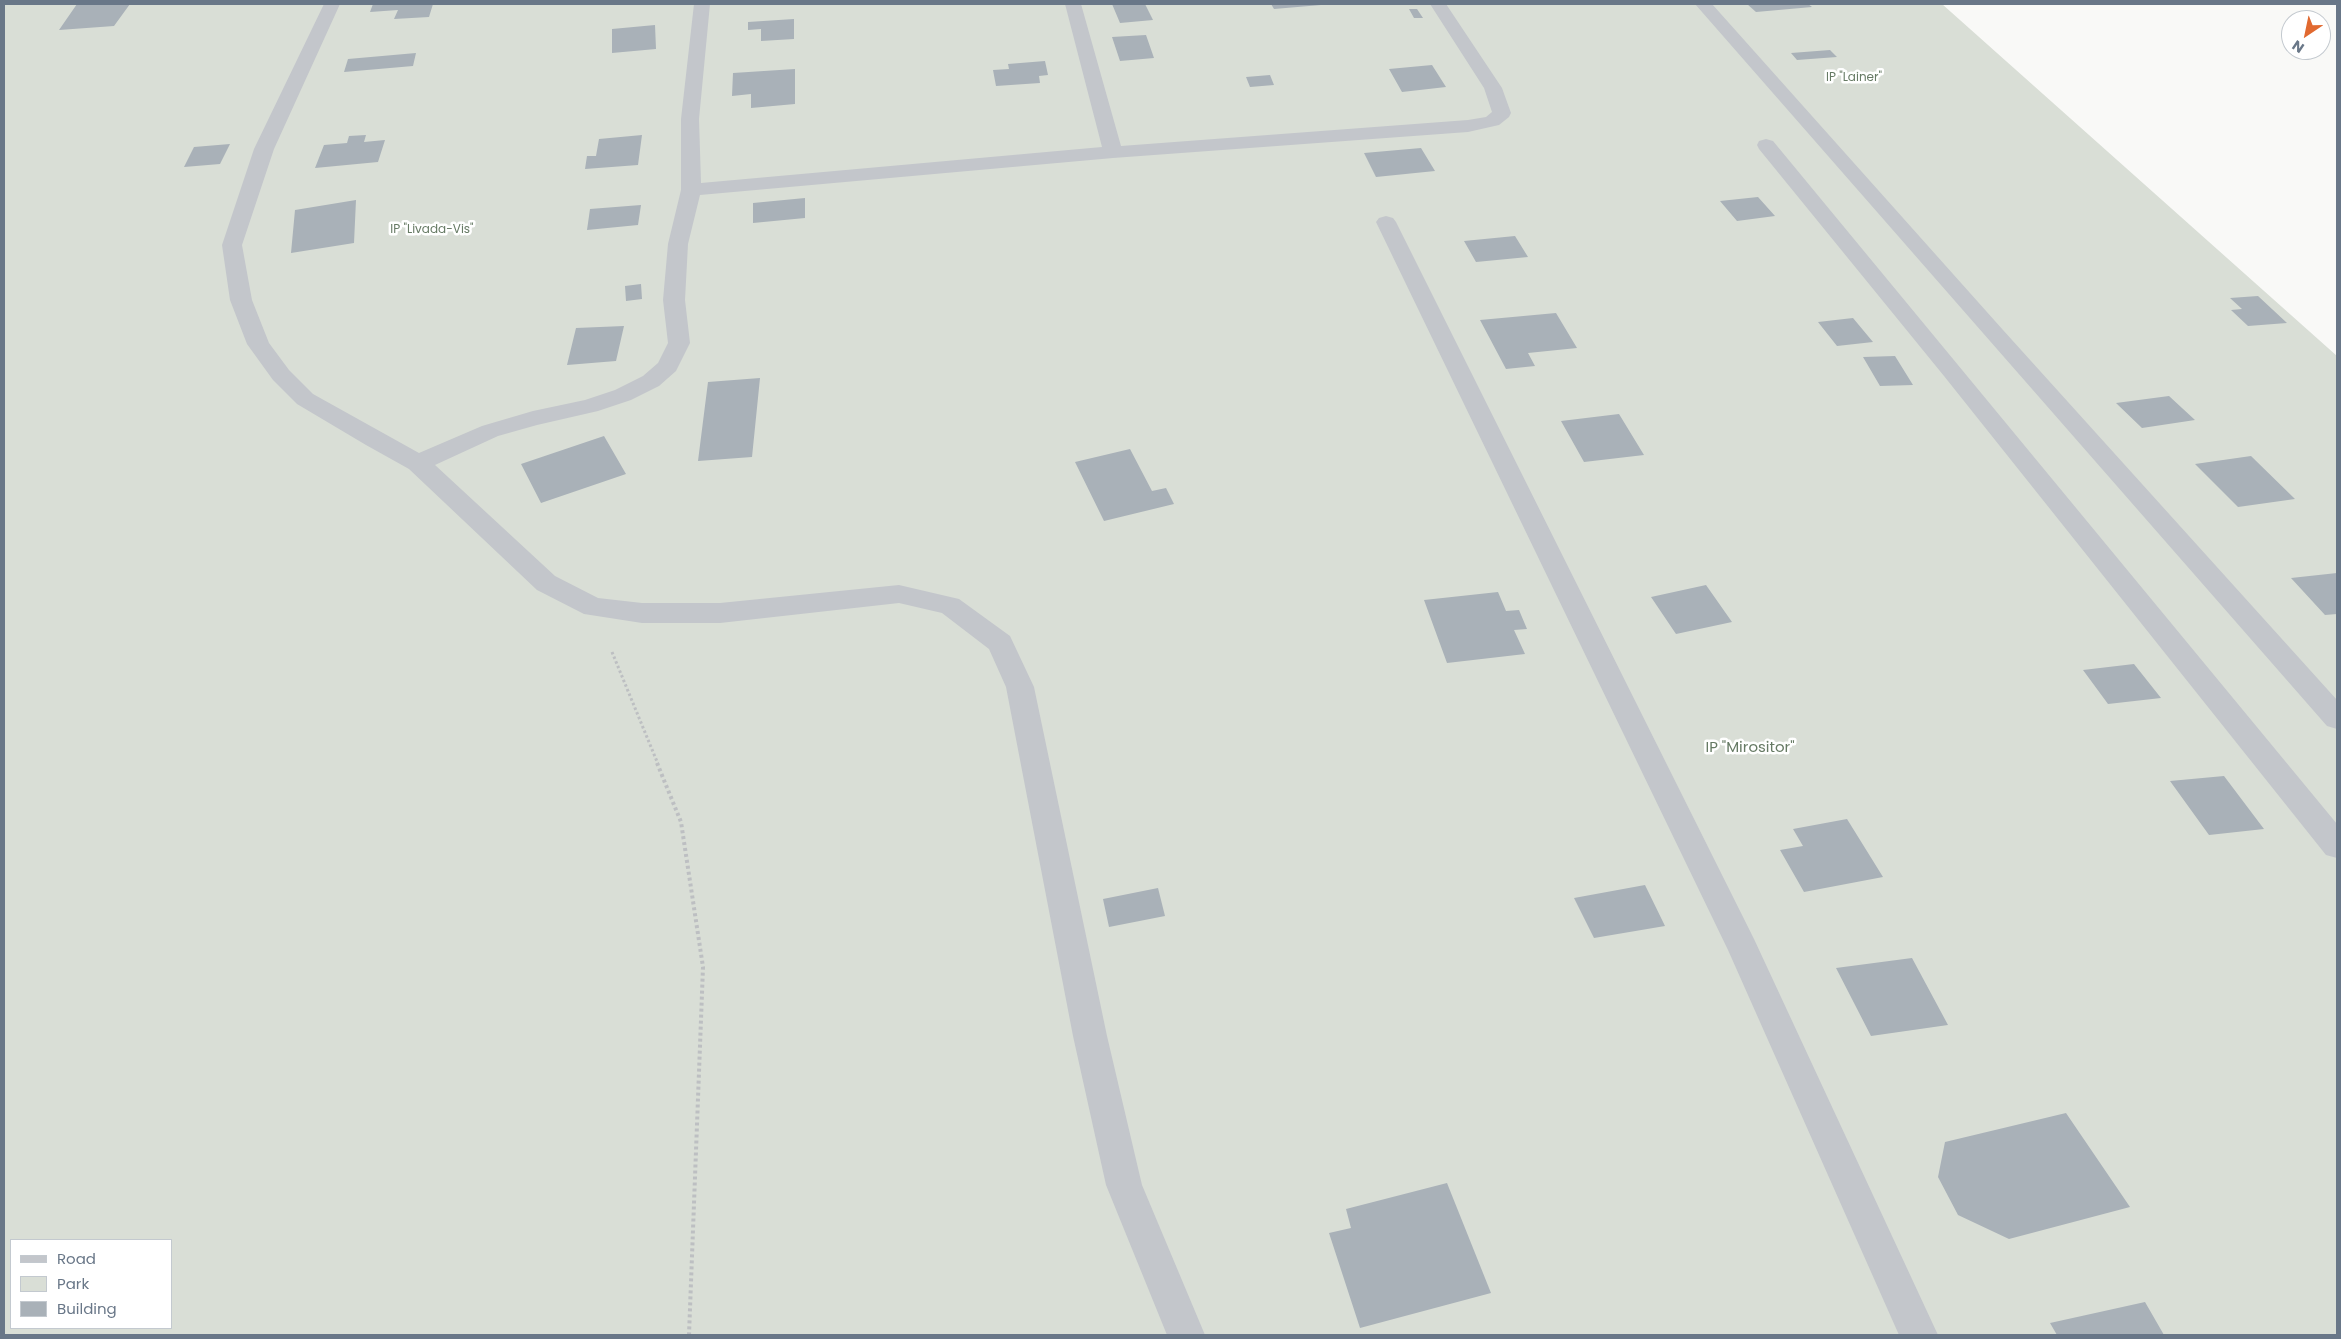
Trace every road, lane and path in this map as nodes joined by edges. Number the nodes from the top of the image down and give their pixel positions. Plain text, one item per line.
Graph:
1 (332, 4) edge
2 (702, 4) edge
3 (1073, 4) edge
4 (1438, 4) edge
5 (1703, 4) edge
6 (1766, 145) dead end
7 (1113, 152) junction
8 (691, 190) junction
9 (1386, 222) dead end
10 (418, 463) junction
11 (594, 607) junction
12 (2337, 718) edge
13 (2337, 846) edge
14 (689, 1335) edge
15 (1186, 1335) edge
16 (1919, 1335) edge

1 - 10 street
2 - 8 street
3 - 7 street
4 - 7 street
5 - 12 street
6 - 13 street
7 - 8 street
8 - 10 street
9 - 16 street
10 - 11 street
11 - 14 path
11 - 15 street

